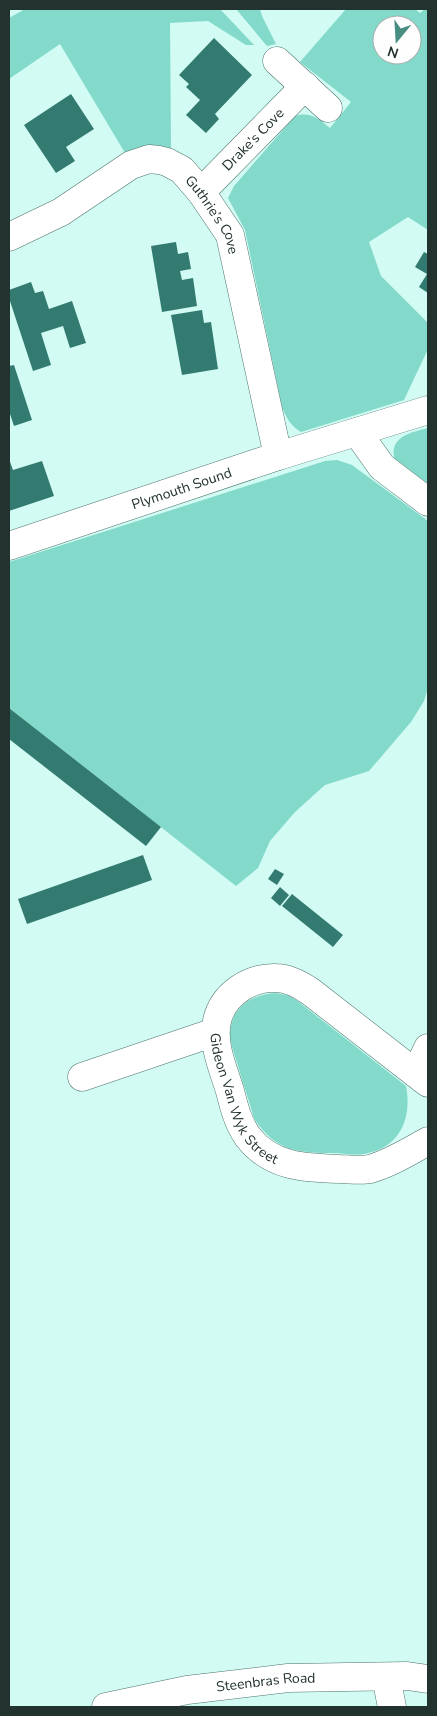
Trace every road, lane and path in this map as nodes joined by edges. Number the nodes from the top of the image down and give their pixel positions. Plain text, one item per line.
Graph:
1 (277, 61) dead end
2 (305, 86) junction
3 (328, 108) dead end
4 (200, 192) junction
5 (9, 237) edge
6 (428, 410) edge
7 (357, 432) junction
8 (278, 456) junction
9 (428, 502) edge
10 (9, 546) edge
11 (215, 1032) junction
12 (428, 1048) edge
13 (82, 1077) dead end
14 (422, 1078) edge
15 (428, 1141) edge
16 (386, 1677) junction
17 (428, 1679) edge
18 (121, 1706) edge
19 (392, 1707) edge

1 - 2 street
2 - 3 street
2 - 4 street, Drake’s Cove
4 - 5 street, Guthrie’s Cove
4 - 8 street, Guthrie’s Cove
6 - 7 street, Plymouth Sound
7 - 8 street, Plymouth Sound
7 - 9 street
8 - 10 street, Plymouth Sound
11 - 13 street
11 - 14 street, Gideon Van Wyk Street
11 - 15 street, Gideon Van Wyk Street
12 - 14 street
16 - 17 street, Steenbras Road
16 - 18 street, Steenbras Road
16 - 19 street

